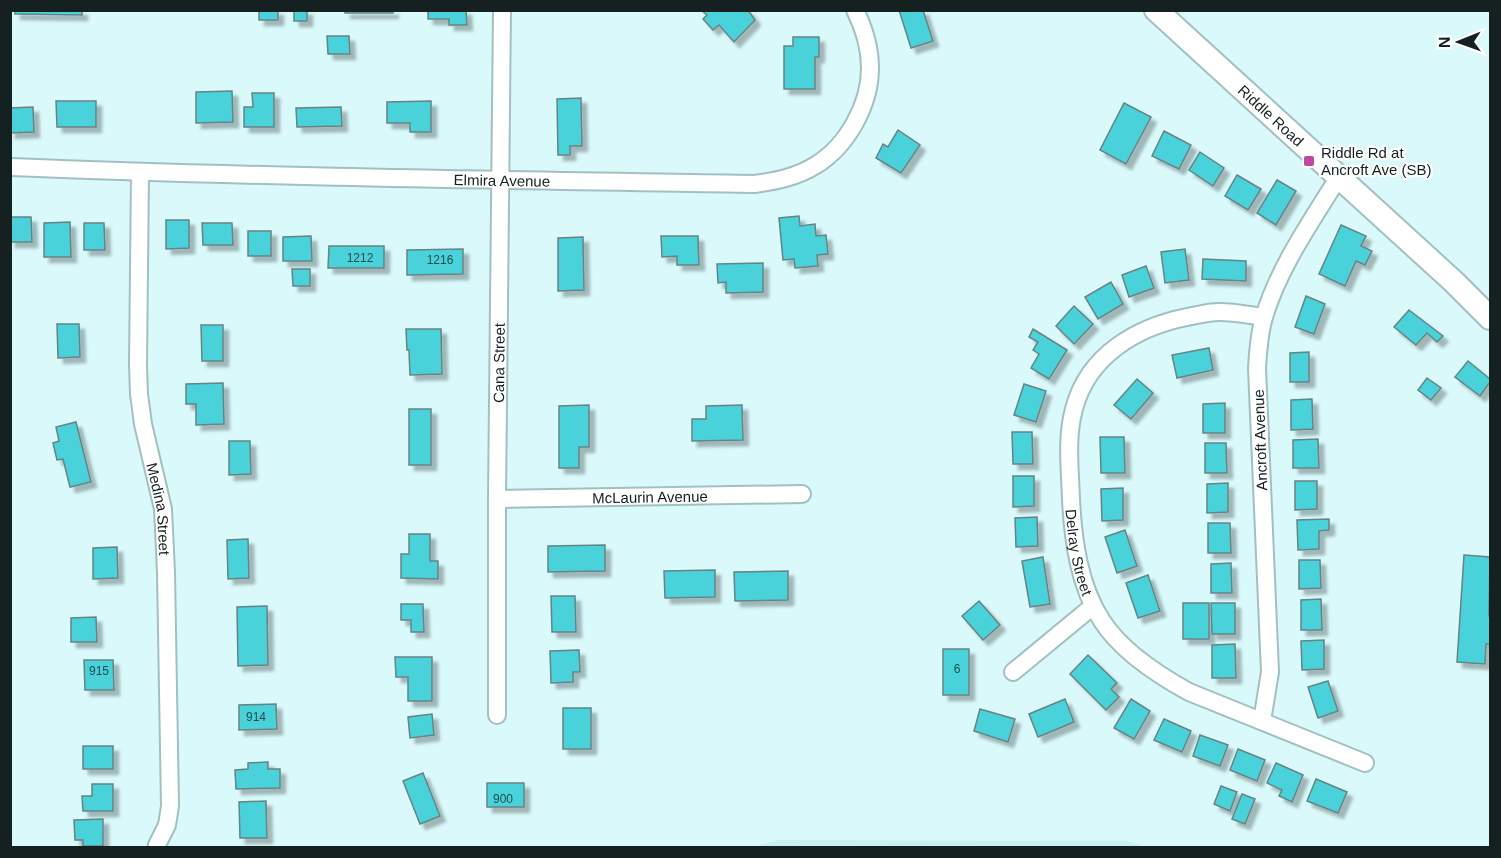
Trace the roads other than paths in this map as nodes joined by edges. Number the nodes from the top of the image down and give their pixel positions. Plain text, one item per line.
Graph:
1 (502, 10) edge
2 (855, 10) edge
3 (1156, 10) edge
4 (10, 167) edge
5 (140, 172) junction
6 (1338, 178) junction
7 (501, 180) junction
8 (1264, 317) junction
9 (1491, 318) edge
10 (802, 494) dead end
11 (497, 500) junction
12 (1093, 606) junction
13 (1014, 672) dead end
14 (497, 716) dead end
15 (1262, 721) junction
16 (1365, 763) dead end
17 (157, 845) dead end

1 - 7 street, Cana Street
2 - 7 street, Elmira Avenue
3 - 6 main road, Riddle Road
4 - 5 street, Elmira Avenue
5 - 7 street, Elmira Avenue
5 - 17 street, Medina Street
6 - 8 street, Ancroft Avenue
6 - 9 main road, Riddle Road
7 - 11 street, Cana Street
8 - 12 street, Delray Street
8 - 15 street, Ancroft Avenue
10 - 11 street, McLaurin Avenue
11 - 14 street, Cana Street
12 - 13 street
12 - 15 street, Delray Street
15 - 16 street, Delray Street

